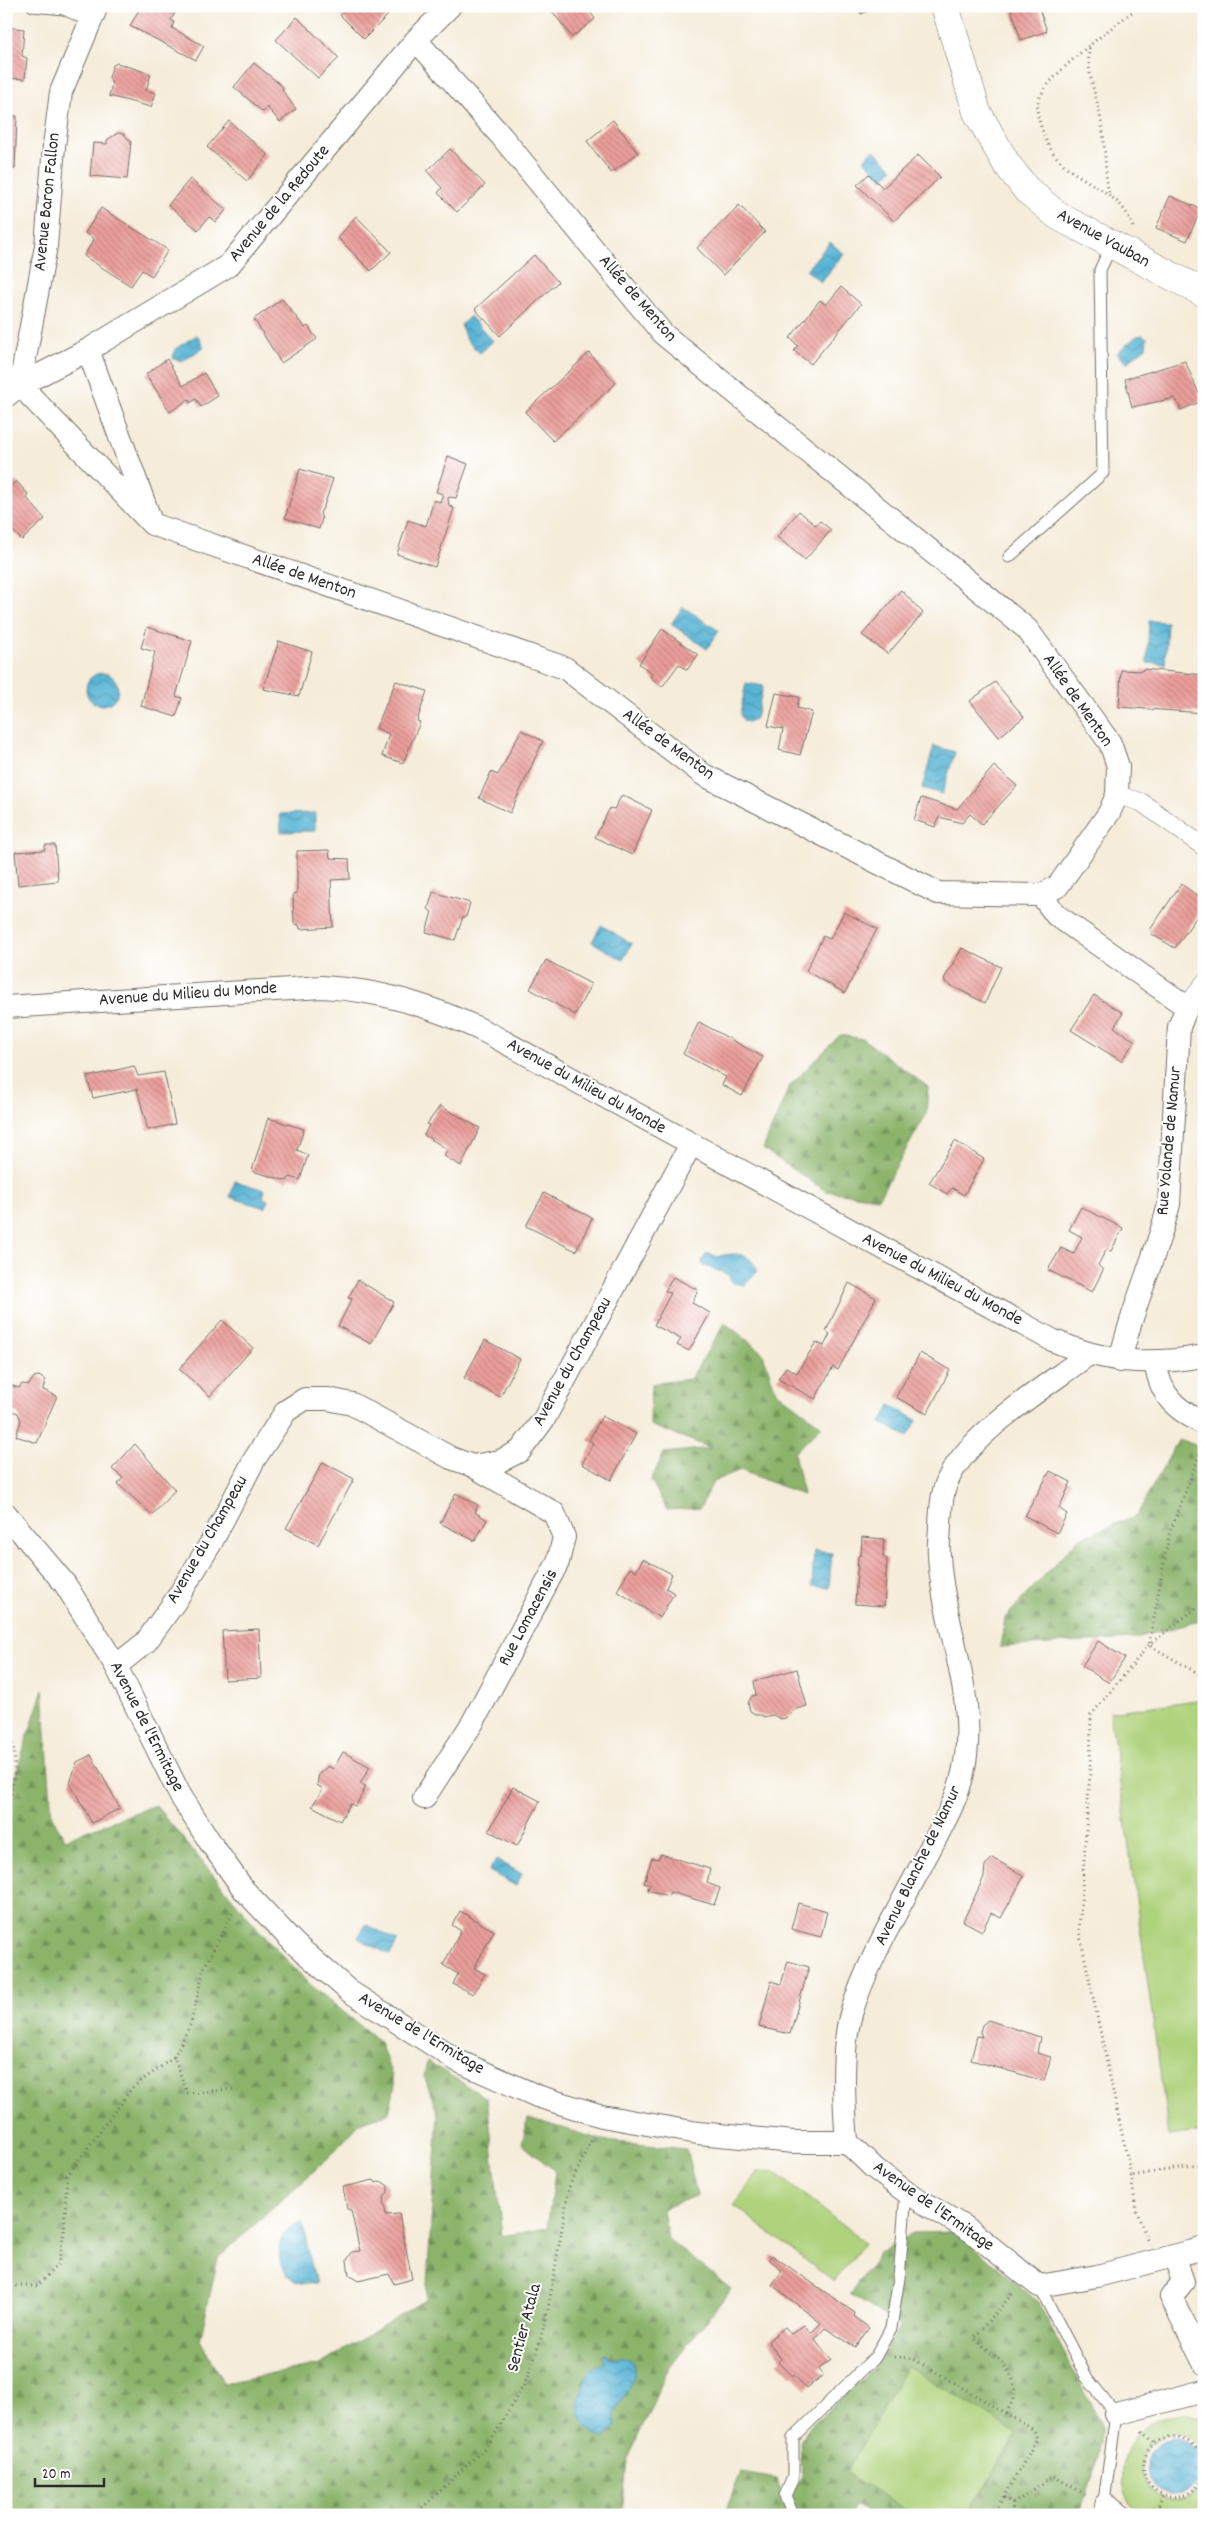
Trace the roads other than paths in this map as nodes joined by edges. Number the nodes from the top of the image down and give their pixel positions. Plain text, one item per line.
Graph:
1 (33, 6) edge
2 (450, 6) edge
3 (945, 6) edge
4 (93, 13) edge
5 (416, 40) junction
6 (1123, 250) junction
7 (1204, 293) edge
8 (88, 350) junction
9 (13, 391) edge
10 (152, 524) junction
11 (1009, 557) dead end
12 (1117, 795) junction
13 (1204, 847) edge
14 (1041, 895) junction
15 (1204, 983) edge
16 (6, 1007) edge
17 (1187, 1007) junction
18 (691, 1144) junction
19 (1089, 1354) junction
20 (1204, 1356) edge
21 (1120, 1361) junction
22 (1155, 1362) junction
23 (1204, 1424) edge
24 (473, 1466) junction
25 (6, 1514) edge
26 (116, 1666) junction
27 (424, 1798) dead end
28 (847, 2142) junction
29 (906, 2192) junction
30 (1204, 2248) edge
31 (1165, 2260) junction
32 (1033, 2281) junction
33 (1204, 2363) edge
34 (1204, 2391) edge
35 (1116, 2414) junction
36 (1109, 2512) edge
37 (793, 2515) edge

1 - 4 lane
2 - 5 street, Avenue de la Redoute
3 - 6 main road, Avenue Vauban
4 - 9 street, Avenue Baron Fallon
5 - 8 street, Avenue de la Redoute
5 - 12 street, Allée de Menton
6 - 7 main road, Avenue Vauban
6 - 11 lane
8 - 9 street, Avenue de la Redoute
8 - 10 street
9 - 10 street, Allée de Menton
10 - 14 street, Allée de Menton
12 - 13 street
12 - 14 street, Allée de Menton
14 - 17 street
15 - 17 street, Rue Yolande de Namur
16 - 18 street, Avenue du Milieu du Monde
17 - 21 street, Rue Yolande de Namur
18 - 19 street, Avenue du Milieu du Monde
18 - 24 street, Avenue du Champeau
19 - 21 street, Avenue du Milieu du Monde
19 - 28 street, Avenue Blanche de Namur
20 - 22 street, Avenue du Milieu du Monde
21 - 22 street, Avenue du Milieu du Monde
22 - 23 street
24 - 26 street, Avenue du Champeau
24 - 27 street, Rue Lomacensis
25 - 26 street, Avenue de l'Ermitage
26 - 28 street, Avenue de l'Ermitage
28 - 29 street, Avenue de l'Ermitage
29 - 32 street, Avenue de l'Ermitage
29 - 37 lane
30 - 31 street
31 - 32 street
31 - 33 street
32 - 35 lane
34 - 35 street
35 - 36 lane

